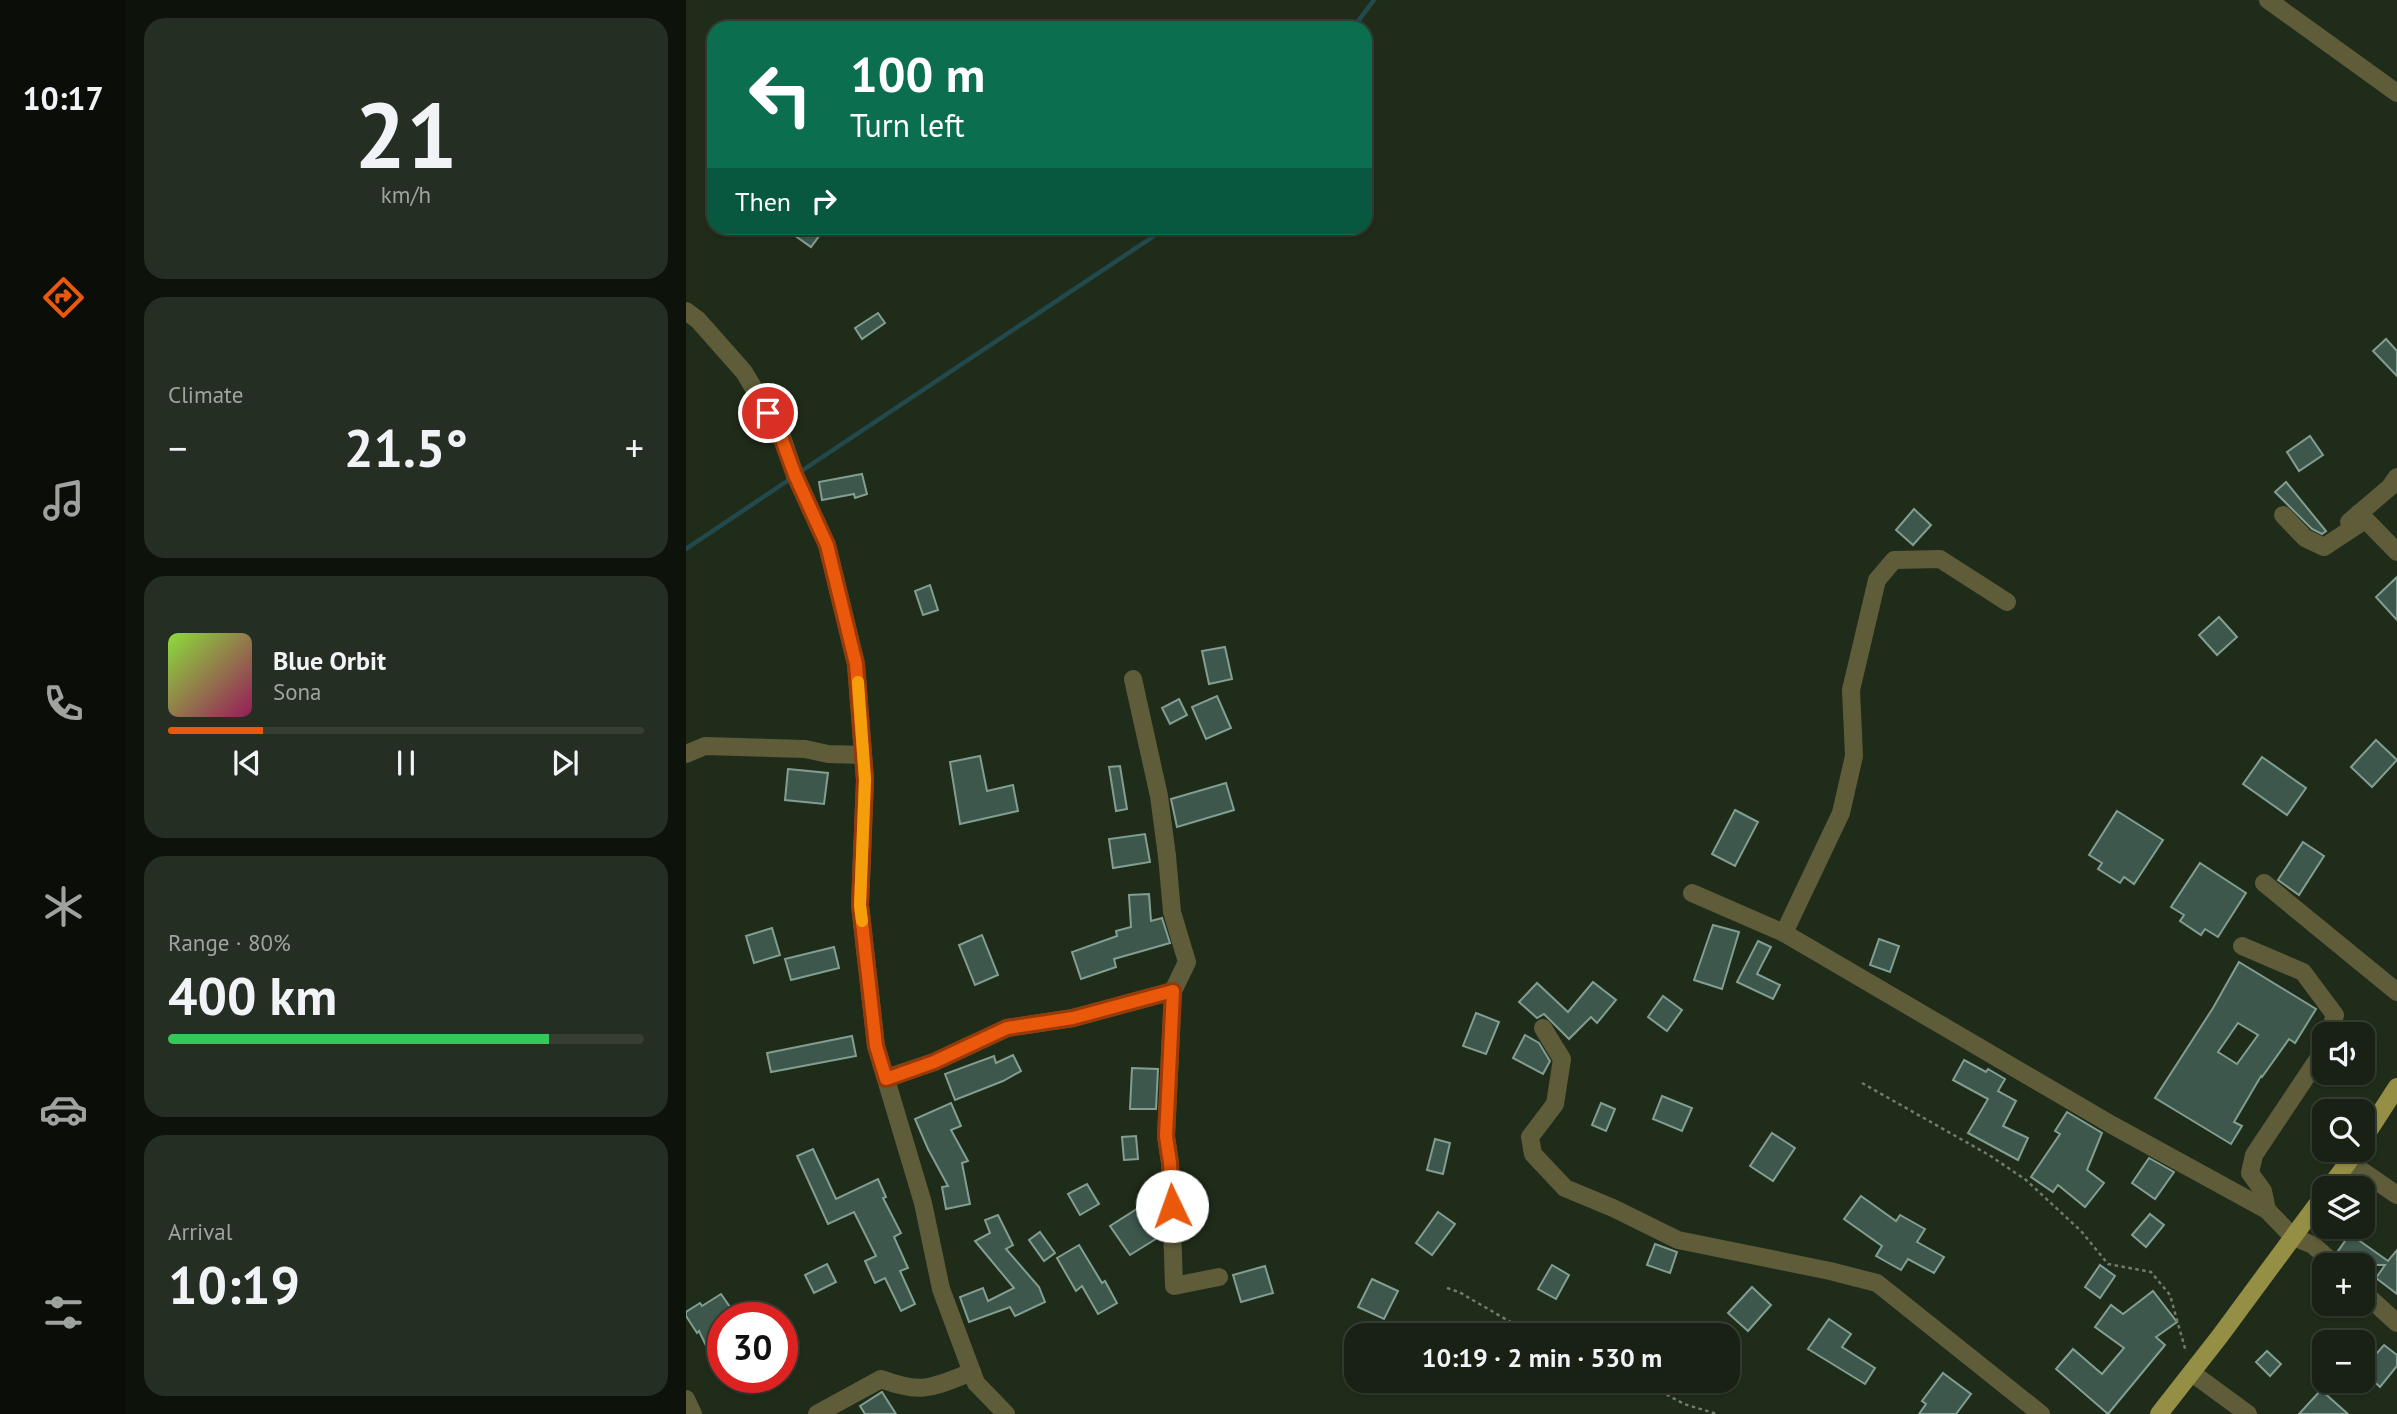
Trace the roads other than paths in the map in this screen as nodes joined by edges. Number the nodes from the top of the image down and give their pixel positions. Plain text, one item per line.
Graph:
1 (2268, 0) edge
2 (2397, 93) edge
3 (686, 311) edge
4 (2397, 477) edge
5 (2283, 515) dead end
6 (2362, 517) junction
7 (2336, 532) dead end
8 (2397, 552) edge
9 (2007, 603) dead end
10 (1133, 679) dead end
11 (686, 754) edge
12 (863, 755) junction
13 (2264, 883) dead end
14 (1692, 893) dead end
15 (1784, 933) junction
16 (2242, 946) dead end
17 (1173, 991) junction
18 (2397, 992) edge
19 (2333, 1022) edge
20 (1543, 1028) dead end
21 (2312, 1068) edge
22 (886, 1079) junction
23 (2397, 1087) edge
24 (2375, 1121) edge
25 (2360, 1162) edge
26 (2397, 1195) edge
27 (2267, 1209) junction
28 (2312, 1211) edge
29 (2292, 1237) junction
30 (2322, 1253) edge
31 (1219, 1277) dead end
32 (2375, 1303) edge
33 (2397, 1323) edge
34 (972, 1372) junction
35 (2192, 1373) junction
36 (686, 1399) edge
37 (693, 1414) edge
38 (817, 1414) edge
39 (1006, 1414) edge
40 (2041, 1414) edge
41 (2159, 1414) edge
42 (2248, 1414) edge

1 - 2 street
3 - 12 street
4 - 6 street
5 - 6 street
6 - 7 street
6 - 8 street
9 - 15 street
10 - 17 street
11 - 12 street
12 - 22 street
13 - 18 street
14 - 15 street
15 - 27 street
16 - 19 street
17 - 22 street
17 - 31 street
20 - 40 street
21 - 27 street
22 - 34 street
23 - 24 main road
25 - 26 street
27 - 29 street
28 - 29 main road
29 - 30 street
29 - 35 main road
32 - 33 street
34 - 38 street
34 - 39 street
35 - 41 main road
35 - 42 street
36 - 37 street

